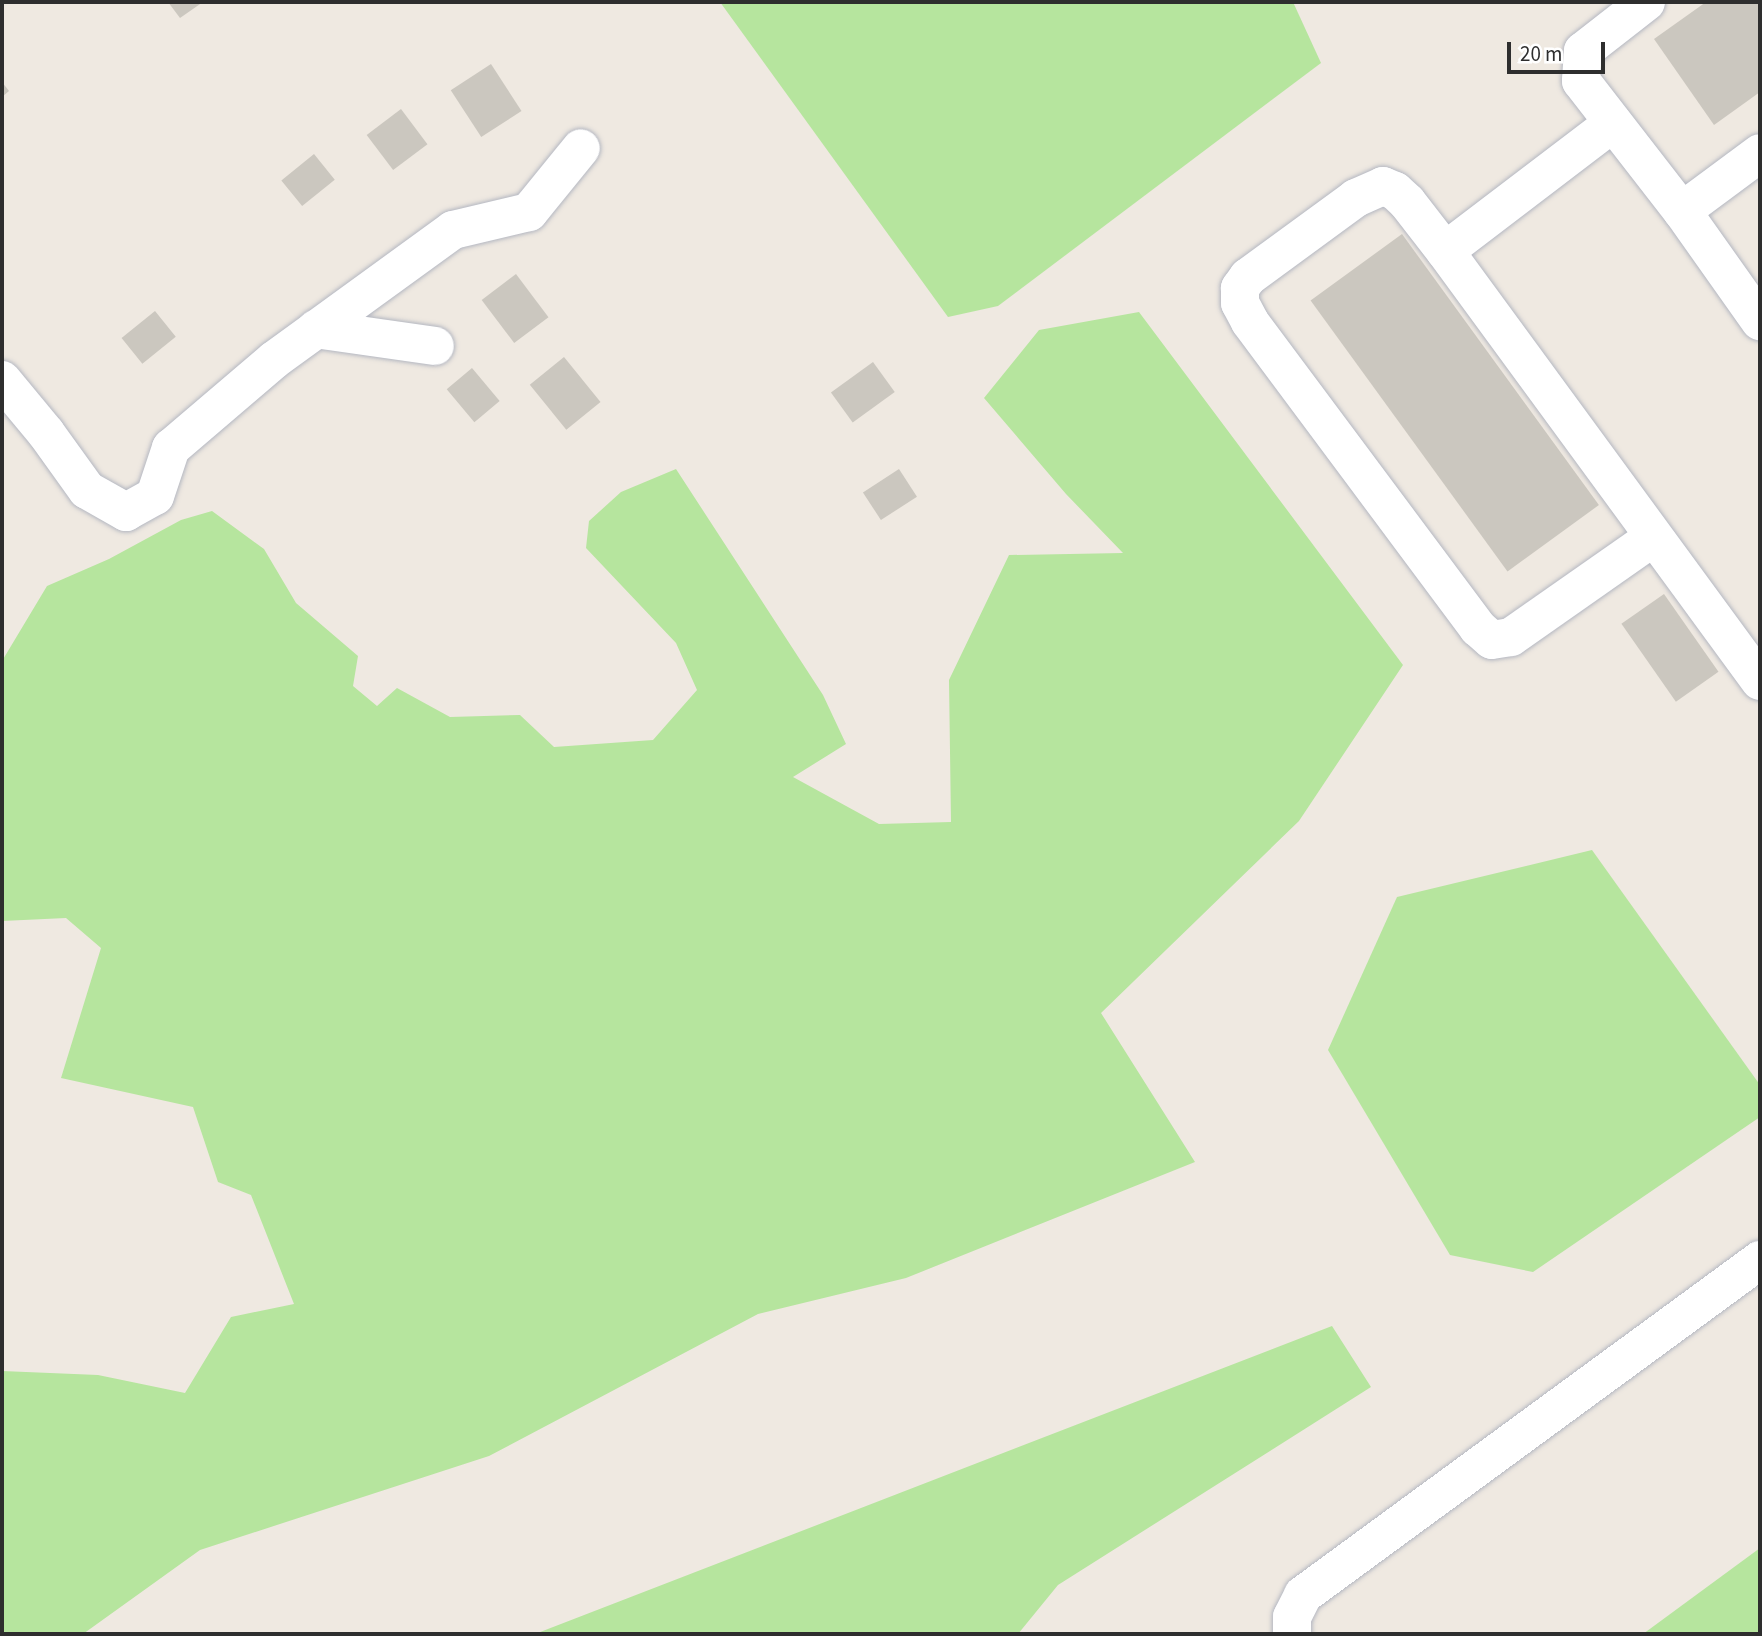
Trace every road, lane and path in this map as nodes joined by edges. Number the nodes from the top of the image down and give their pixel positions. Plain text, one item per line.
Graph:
1 (1646, 2) edge
2 (1613, 123) junction
3 (581, 148) dead end
4 (1760, 153) edge
5 (1682, 211) junction
6 (1444, 251) junction
7 (1760, 321) edge
8 (316, 329) junction
9 (435, 346) dead end
10 (2, 380) edge
11 (1654, 537) junction
12 (1760, 681) edge
13 (1760, 1260) edge
14 (1292, 1634) edge

1 - 2 lane
2 - 5 lane
2 - 6 lane
3 - 8 lane
4 - 5 lane
5 - 7 lane
6 - 11 lane
6 - 11 lane
8 - 9 lane
8 - 10 lane
11 - 12 lane
13 - 14 lane

